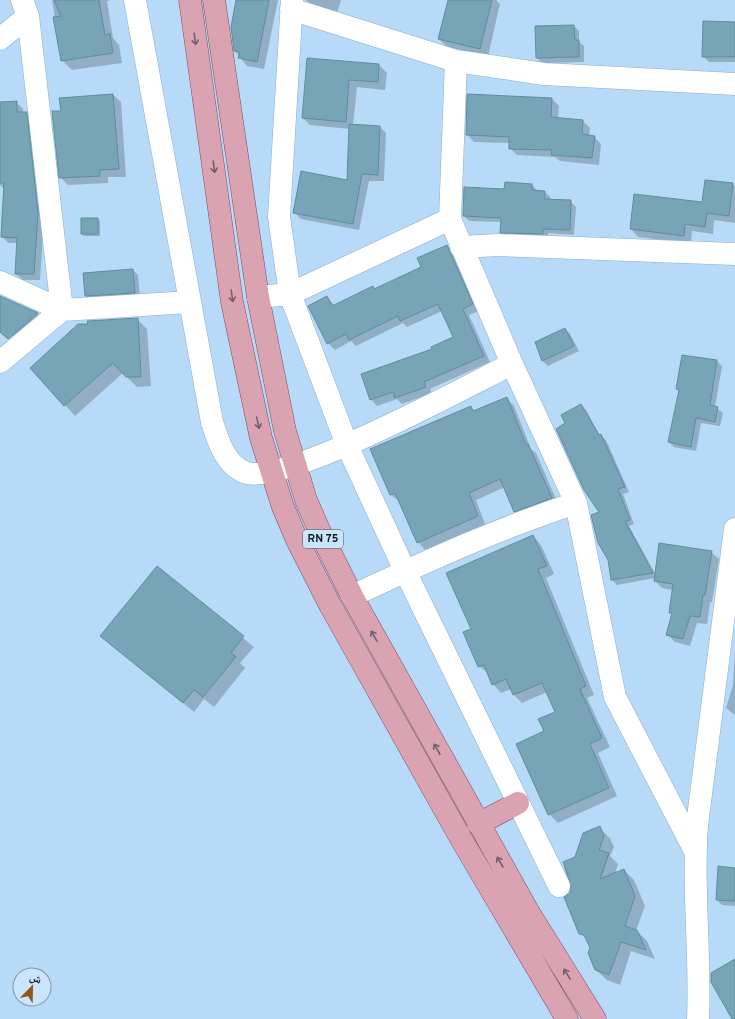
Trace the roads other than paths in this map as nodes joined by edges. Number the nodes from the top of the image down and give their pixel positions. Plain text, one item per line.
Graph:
1 (135, 0) edge
2 (190, 0) edge
3 (214, 0) edge
4 (292, 5) edge
5 (25, 8) edge
6 (0, 39) edge
7 (456, 61) junction
8 (735, 84) edge
9 (450, 219) junction
10 (461, 247) junction
11 (735, 254) edge
12 (0, 282) edge
13 (290, 294) junction
14 (258, 297) junction
15 (190, 302) junction
16 (62, 310) junction
17 (0, 362) edge
18 (512, 364) junction
19 (347, 445) junction
20 (295, 466) junction
21 (272, 472) junction
22 (576, 503) junction
23 (735, 529) edge
24 (405, 571) junction
25 (352, 596) junction
26 (518, 803) junction
27 (478, 824) junction
28 (695, 851) junction
29 (559, 886) dead end
30 (590, 1010) edge
31 (565, 1015) edge
32 (698, 1019) edge

1 - 15 street
2 -> 21 main road, RN 75
3 - 14 main road, RN 75
4 - 7 street
4 - 13 street
5 - 6 street
5 - 16 street
7 - 8 street
7 - 9 street
9 - 10 street
9 - 13 street
10 - 11 street
10 - 18 street
12 - 16 street
13 - 14 street
13 - 19 street
14 - 20 main road, RN 75
15 - 16 street
15 - 21 street
16 - 17 street
18 - 19 street
18 - 22 street
19 - 20 street
19 - 24 street
20 - 21 street
20 - 25 main road, RN 75
21 - 31 main road, RN 75
22 - 24 street
22 - 28 street
23 - 28 street
24 - 25 street
24 - 26 street
27 -> 25 main road, RN 75
26 - 27 main road
26 - 29 street
30 -> 27 main road, RN 75
28 - 32 street
30 - 31 main road

